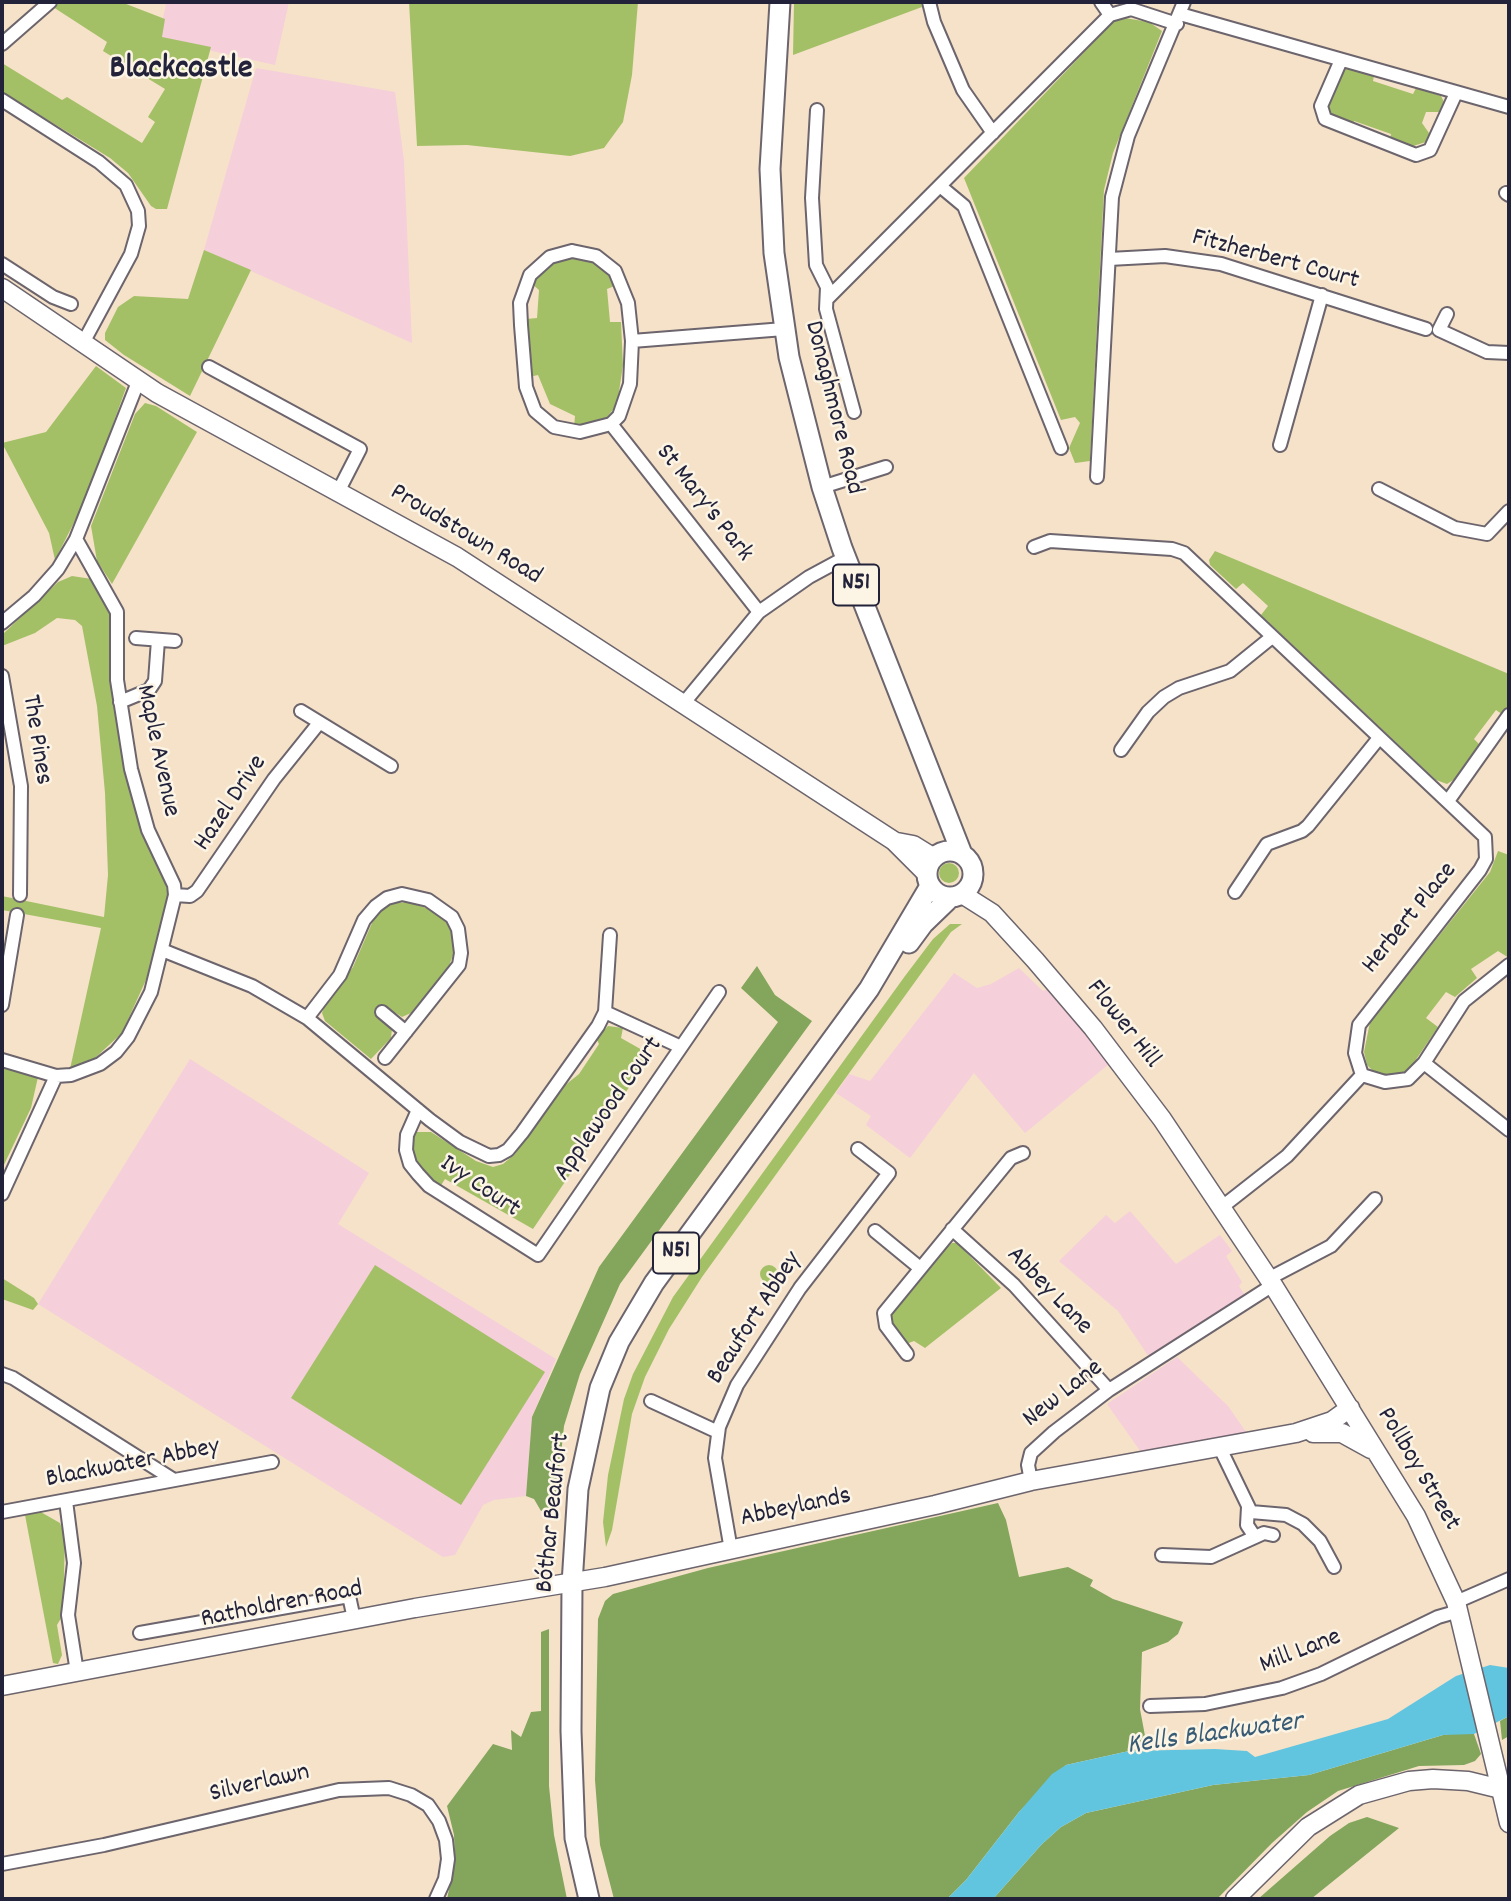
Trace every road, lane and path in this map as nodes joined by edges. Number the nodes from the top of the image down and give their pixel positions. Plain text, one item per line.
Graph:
1 (50, 2) edge
2 (780, 2) edge
3 (929, 2) edge
4 (1101, 2) edge
5 (1180, 13) edge
6 (1110, 15) junction
7 (2, 44) edge
8 (1341, 60) junction
9 (1456, 93) junction
10 (2, 100) edge
11 (1509, 107) edge
12 (817, 110) dead end
13 (993, 133) junction
14 (940, 186) junction
15 (1109, 258) junction
16 (2, 264) edge
17 (2, 288) edge
18 (1322, 295) junction
19 (827, 299) junction
20 (71, 304) dead end
21 (1447, 314) dead end
22 (784, 329) junction
23 (1426, 329) dead end
24 (632, 341) junction
25 (83, 343) junction
26 (1509, 353) edge
27 (209, 367) dead end
28 (138, 382) junction
29 (854, 412) dead end
30 (611, 424) junction
31 (1280, 445) dead end
32 (1061, 448) dead end
33 (886, 467) dead end
34 (1097, 477) dead end
35 (822, 487) junction
36 (1379, 489) dead end
37 (338, 492) junction
38 (1509, 511) edge
39 (76, 539) junction
40 (1034, 547) dead end
41 (846, 557) junction
42 (759, 612) junction
43 (2, 623) edge
44 (1272, 637) junction
45 (136, 638) dead end
46 (158, 640) junction
47 (175, 641) dead end
48 (2, 676) edge
49 (120, 702) junction
50 (683, 704) junction
51 (301, 711) dead end
52 (1509, 715) edge
53 (319, 723) junction
54 (1379, 738) junction
55 (1121, 750) dead end
56 (391, 766) dead end
57 (1448, 802) junction
58 (945, 805) junction
59 (962, 854) junction
60 (933, 867) junction
61 (1235, 892) dead end
62 (20, 894) dead end
63 (175, 895) junction
64 (957, 895) junction
65 (17, 915) dead end
66 (610, 935) dead end
67 (162, 950) junction
68 (1509, 965) edge
69 (884, 968) junction
70 (719, 992) dead end
71 (2, 1005) edge
72 (382, 1012) dead end
73 (605, 1012) junction
74 (307, 1018) junction
75 (406, 1032) junction
76 (681, 1047) junction
77 (385, 1058) dead end
78 (2, 1060) edge
79 (1424, 1063) junction
80 (1362, 1075) junction
81 (56, 1076) junction
82 (418, 1110) junction
83 (1509, 1130) edge
84 (858, 1149) dead end
85 (1023, 1153) dead end
86 (2, 1195) edge
87 (1375, 1199) dead end
88 (1222, 1207) junction
89 (951, 1229) junction
90 (875, 1231) dead end
91 (538, 1255) joint
92 (920, 1268) junction
93 (1270, 1282) junction
94 (907, 1354) dead end
95 (2, 1374) edge
96 (1109, 1390) junction
97 (651, 1401) dead end
98 (1350, 1408) junction
99 (718, 1432) junction
100 (1296, 1433) junction
101 (1219, 1446) junction
102 (272, 1462) dead end
103 (1385, 1465) junction
104 (174, 1480) junction
105 (1031, 1481) junction
106 (66, 1501) junction
107 (1248, 1507) junction
108 (2, 1512) edge
109 (1273, 1535) dead end
110 (1255, 1537) junction
111 (731, 1550) junction
112 (1162, 1555) dead end
113 (1334, 1567) dead end
114 (1509, 1579) edge
115 (572, 1584) junction
116 (1458, 1606) junction
117 (354, 1619) junction
118 (140, 1633) dead end
119 (77, 1672) junction
120 (2, 1686) edge
121 (1150, 1706) dead end
122 (1505, 1790) edge
123 (1509, 1823) edge
124 (2, 1864) edge
125 (436, 1899) edge
126 (589, 1899) edge
127 (1235, 1899) edge

1 - 7 street
2 - 22 main road, Donaghmore Road / N51
3 - 13 street
4 - 6 street
5 - 6 street
5 - 8 street
5 - 15 street
6 - 13 street
8 - 9 street
8 - 9 street
9 - 11 street
10 - 25 street
12 - 19 street
13 - 14 street
14 - 19 street
14 - 32 street
15 - 18 street, Fitzherbert Court
15 - 34 street
16 - 20 street
17 - 25 main road, Proudstown Road
18 - 23 street, Fitzherbert Court
18 - 31 street
19 - 29 street
21 - 26 street
22 - 24 street
22 - 35 main road, Donaghmore Road / N51
24 - 30 street
24 - 30 street
25 - 28 main road, Proudstown Road
27 - 37 street
28 - 37 main road, Proudstown Road
28 - 39 street
30 - 42 street, St Mary's Park
33 - 35 street
35 - 41 main road, Donaghmore Road / N51
36 - 38 street
37 - 50 main road, Proudstown Road
39 - 43 street
39 - 49 street, Maple Avenue
40 - 44 street, Herbert Place
41 - 42 street
41 - 58 main road, Donaghmore Road / N51
42 - 50 street
44 - 54 street, Herbert Place
44 - 55 street
45 - 46 street
46 - 47 street
46 - 49 street
48 - 62 street, The Pines
49 - 63 street, Maple Avenue
50 - 60 main road, Proudstown Road
51 - 53 street
52 - 57 street
53 - 56 street
53 - 63 street, Hazel Drive
54 - 57 street, Herbert Place
54 - 61 street
57 - 80 street, Herbert Place
58 - 59 main road, Donaghmore Road / N51
58 - 60 main road, Donaghmore Road / N51
59 - 60 main road
59 - 64 main road, N51
60 - 64 main road
60 - 69 main road, Bóthar Beaufort / N51
63 - 67 street
64 - 69 main road, Bóthar Beaufort / N51
64 - 88 main road, Flower Hill
65 - 71 street
66 - 73 street
67 - 74 street
67 - 81 street
68 - 79 street
69 - 115 main road, Bóthar Beaufort / N51
70 - 76 street, Applewood Court
72 - 75 street
73 - 76 street
73 - 82 street
74 - 75 street
74 - 82 street
75 - 77 street
76 - 91 street, Applewood Court
78 - 81 street
79 - 80 street
79 - 83 street
80 - 88 street
81 - 86 street
82 - 91 street, Ivy Court
84 - 99 street, Beaufort Abbey
85 - 89 street
87 - 93 street, New Lane
88 - 93 main road, Pollboy Street
89 - 92 street
89 - 96 street, Abbey Lane
90 - 92 street
92 - 94 street
93 - 96 street, New Lane
93 - 98 main road, Pollboy Street
95 - 104 street
96 - 105 street, New Lane
97 - 99 street
98 - 100 main road
98 - 103 main road, Pollboy Street
99 - 111 street, Beaufort Abbey
100 - 101 main road
100 - 103 main road
101 - 105 main road
101 - 107 street
102 - 104 street, Blackwater Abbey
103 - 116 main road, Pollboy Street
104 - 106 street, Blackwater Abbey
105 - 111 main road, Abbeylands
106 - 108 street, Blackwater Abbey
106 - 119 street
107 - 110 street
107 - 113 street
109 - 110 street
110 - 112 street
111 - 115 main road, Abbeylands
114 - 116 street, Mill Lane
115 - 117 main road, Ratholdren Road
115 - 126 main road, Bóthar Beaufort / N51
116 - 121 street, Mill Lane
116 - 122 main road, Pollboy Street
117 - 118 street
117 - 119 main road, Ratholdren Road
119 - 120 main road, Ratholdren Road
122 - 123 main road, Pollboy Street
122 - 127 main road
124 - 125 street, Silverlawn

